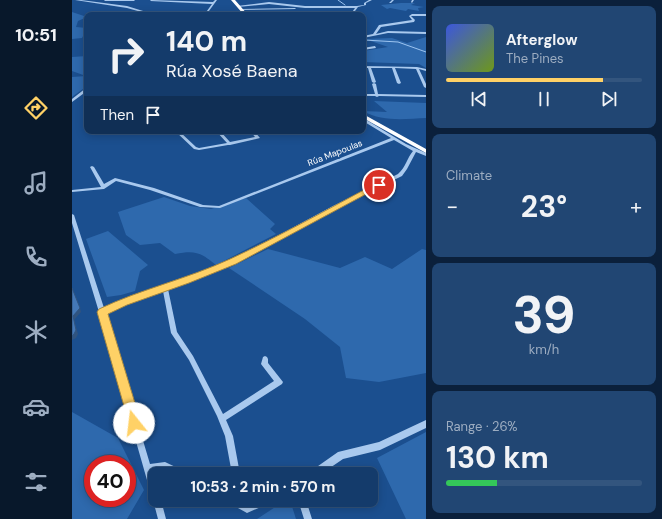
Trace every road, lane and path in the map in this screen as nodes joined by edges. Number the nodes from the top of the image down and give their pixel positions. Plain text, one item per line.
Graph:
1 (76, 0) edge
2 (89, 0) edge
3 (209, 0) edge
4 (233, 0) edge
5 (362, 0) edge
6 (371, 0) edge
7 (393, 0) edge
8 (134, 1) edge
9 (151, 1) dead end
10 (216, 1) edge
11 (365, 3) junction
12 (390, 3) dead end
13 (238, 6) junction
14 (357, 7) junction
15 (314, 8) junction
16 (331, 9) dead end
17 (241, 10) joint
18 (143, 12) edge
19 (208, 12) edge
20 (353, 12) edge
21 (426, 15) edge
22 (426, 33) edge
23 (374, 35) junction
24 (366, 36) edge
25 (375, 47) dead end
26 (366, 48) edge
27 (369, 67) joint
28 (393, 67) junction
29 (417, 68) junction
30 (426, 70) edge
31 (399, 83) dead end
32 (426, 87) edge
33 (84, 91) edge
34 (402, 91) dead end
35 (366, 95) edge
36 (377, 96) junction
37 (403, 96) junction
38 (426, 96) edge
39 (72, 101) edge
40 (366, 114) edge
41 (366, 119) edge
42 (366, 119) edge
43 (180, 134) edge
44 (221, 134) edge
45 (255, 134) edge
46 (394, 138) junction
47 (230, 144) junction
48 (426, 147) edge
49 (416, 150) junction
50 (426, 151) edge
51 (426, 155) edge
52 (92, 167) dead end
53 (103, 186) junction
54 (72, 191) edge
55 (72, 215) edge
56 (165, 288) junction
57 (102, 312) junction
58 (265, 359) dead end
59 (221, 419) junction
60 (426, 424) edge
61 (235, 467) edge
62 (324, 467) edge
63 (148, 469) edge
64 (159, 507) edge
65 (244, 507) edge
66 (252, 507) edge
67 (304, 507) edge
68 (248, 509) joint
69 (162, 519) edge
70 (308, 519) edge

1 - 18 street
2 - 8 street
3 - 10 street
4 - 13 highway
5 - 11 street
6 - 11 street
7 - 12 street
9 - 10 street
10 - 19 street
11 - 14 street
13 - 15 street
13 - 17 highway
14 - 15 street
14 - 20 street
15 - 16 street
15 - 17 street
21 - 23 street
22 - 23 street
23 - 24 street
25 - 26 street
27 - 28 street
27 - 36 street
28 - 29 street
28 - 31 street
29 - 30 street
29 - 32 street
33 - 39 street
34 - 37 street
35 - 36 street
36 - 37 street
37 - 38 street
40 - 48 highway
41 - 46 street
42 - 50 highway
43 - 47 street
44 - 47 street
45 - 47 street
46 - 49 street
46 - 53 street, Rúa Mapoulas
49 - 51 street
49 - 56 street
52 - 53 street
53 - 54 street, Rúa Mapoulas
55 - 57 street
56 - 57 street
56 - 59 street
57 - 63 street
58 - 59 street
59 - 61 street
60 - 62 street
64 - 69 street
65 - 68 street
66 - 68 street
67 - 70 street

